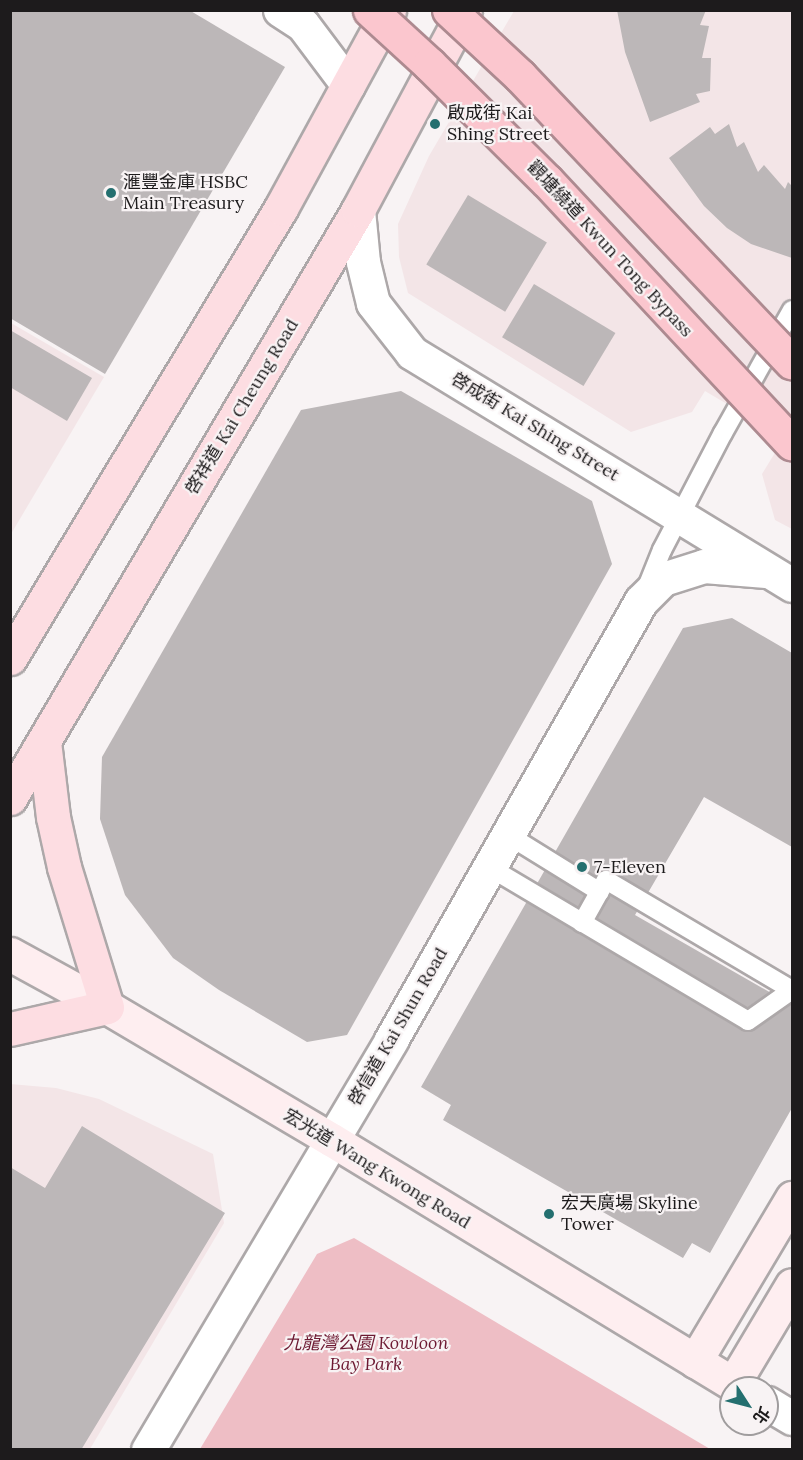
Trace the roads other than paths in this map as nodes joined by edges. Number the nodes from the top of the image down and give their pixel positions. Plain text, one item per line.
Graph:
1 (280, 10) edge
2 (370, 10) edge
3 (389, 10) edge
4 (449, 10) edge
5 (465, 10) edge
6 (348, 85) junction
7 (358, 210) junction
8 (792, 310) edge
9 (792, 363) edge
10 (792, 444) edge
11 (680, 516) junction
12 (779, 578) edge
13 (641, 601) junction
14 (10, 658) edge
15 (44, 742) junction
16 (10, 798) edge
17 (508, 835) junction
18 (489, 867) junction
19 (600, 892) junction
20 (582, 923) junction
21 (10, 954) edge
22 (792, 990) edge
23 (107, 1007) junction
24 (10, 1029) edge
25 (332, 1140) junction
26 (792, 1198) edge
27 (792, 1285) edge
28 (695, 1361) junction
29 (720, 1376) edge
30 (742, 1376) edge
31 (779, 1410) edge
32 (792, 1418) edge
33 (148, 1449) edge

1 - 6 street
2 - 10 highway, 觀塘繞道 Kwun Tong Bypass, bridge
3 - 6 main road
4 - 9 highway, bridge
5 - 7 main road, 啓祥道 Kai Cheung Road
6 - 14 main road
7 - 11 street, 啓成街 Kai Shing Street
7 - 15 main road, 啓祥道 Kai Cheung Road
8 - 11 lane, 啓信道 Kai Shun Road
11 - 12 street, 啓成街 Kai Shing Street
11 - 13 lane, 啓信道 Kai Shun Road
12 - 13 street, 啓信道 Kai Shun Road
13 - 17 street, 啓信道 Kai Shun Road
15 - 16 main road, 啓祥道 Kai Cheung Road
15 - 23 main road
17 - 18 street, 啓信道 Kai Shun Road
17 - 19 lane
18 - 20 lane
18 - 25 street, 啓信道 Kai Shun Road
19 - 20 lane
19 - 22 lane
20 - 22 lane
21 - 23 main road, 宏光道 Wang Kwong Road
23 - 24 main road
23 - 25 main road, 宏光道 Wang Kwong Road
25 - 28 main road, 宏光道 Wang Kwong Road
25 - 33 street, 啓信道 Kai Shun Road
26 - 28 main road
27 - 30 main road
28 - 29 main road, 宏光道 Wang Kwong Road
31 - 32 street

